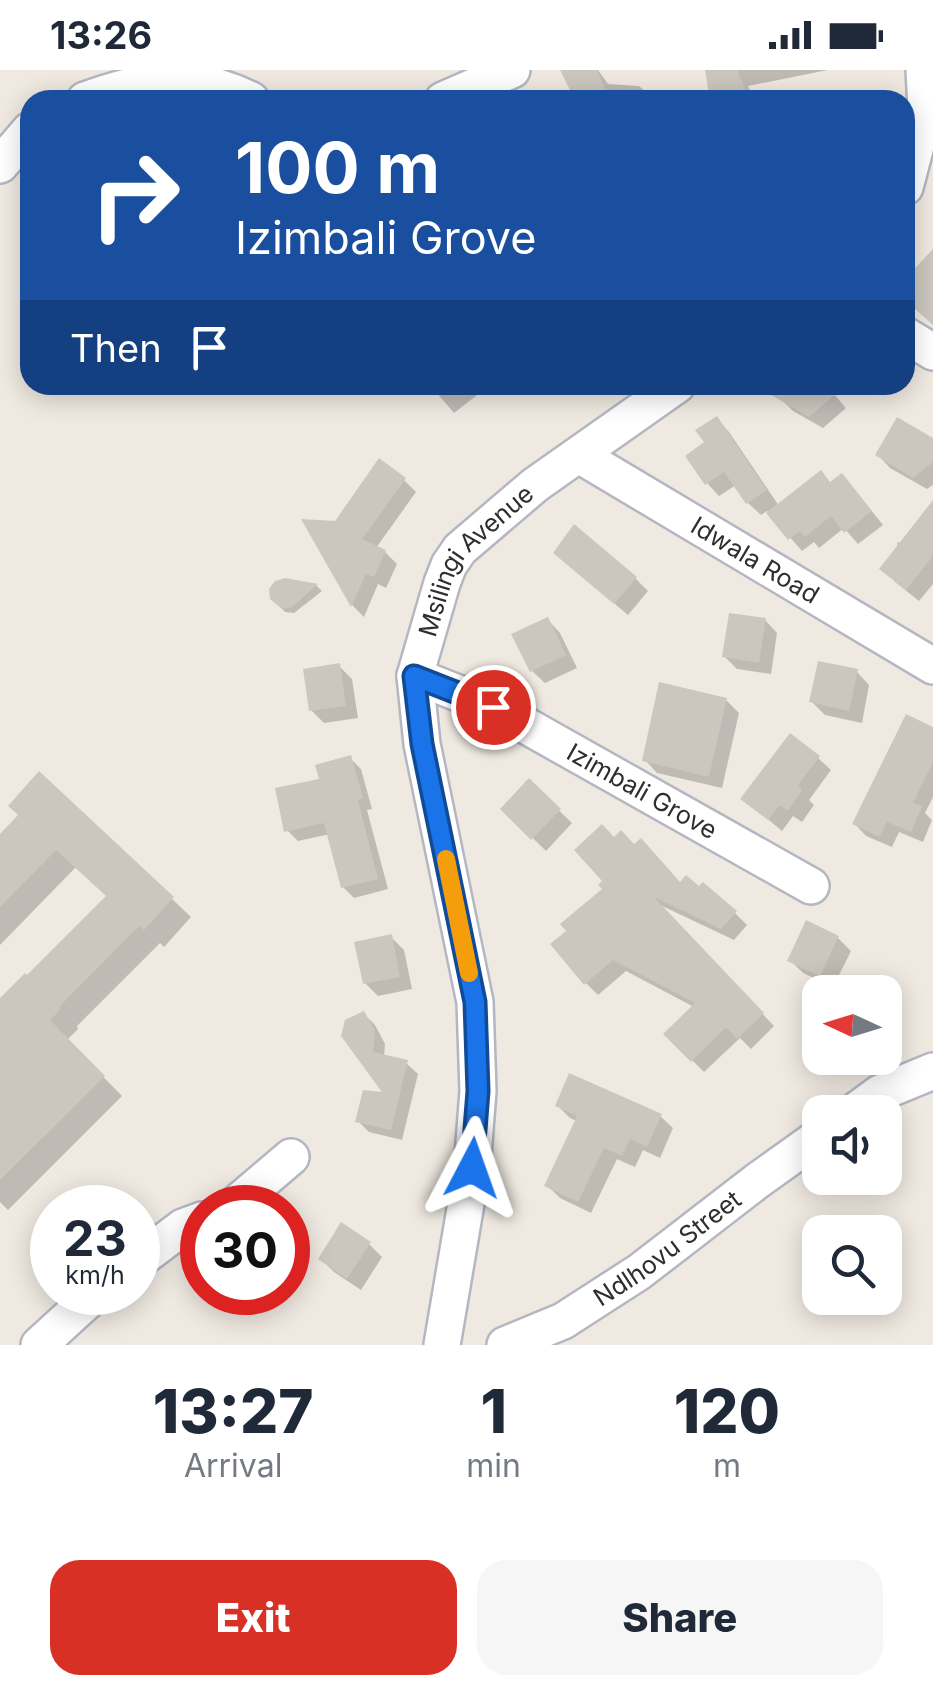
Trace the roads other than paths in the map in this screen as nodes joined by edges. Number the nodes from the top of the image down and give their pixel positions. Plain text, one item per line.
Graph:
1 (512, 70) edge
2 (924, 70) edge
3 (114, 90) edge
4 (225, 90) edge
5 (466, 90) edge
6 (20, 142) edge
7 (915, 149) edge
8 (0, 165) edge
9 (663, 395) edge
10 (579, 455) junction
11 (932, 666) edge
12 (414, 676) junction
13 (811, 886) dead end
14 (933, 1071) edge
15 (879, 1095) edge
16 (802, 1149) edge
17 (292, 1157) dead end
18 (259, 1185) edge
19 (72, 1315) edge
20 (38, 1345) edge
21 (442, 1345) edge
22 (506, 1345) edge

1 - 5 street
2 - 7 street
3 - 4 street
6 - 8 street
9 - 10 street, Msilingi Avenue
10 - 11 street, Idwala Road
10 - 12 street, Msilingi Avenue
12 - 13 street, Izimbali Grove
12 - 21 street, Msilingi Avenue
14 - 15 street
16 - 22 street, Ndlhovu Street
17 - 18 street
19 - 20 street

